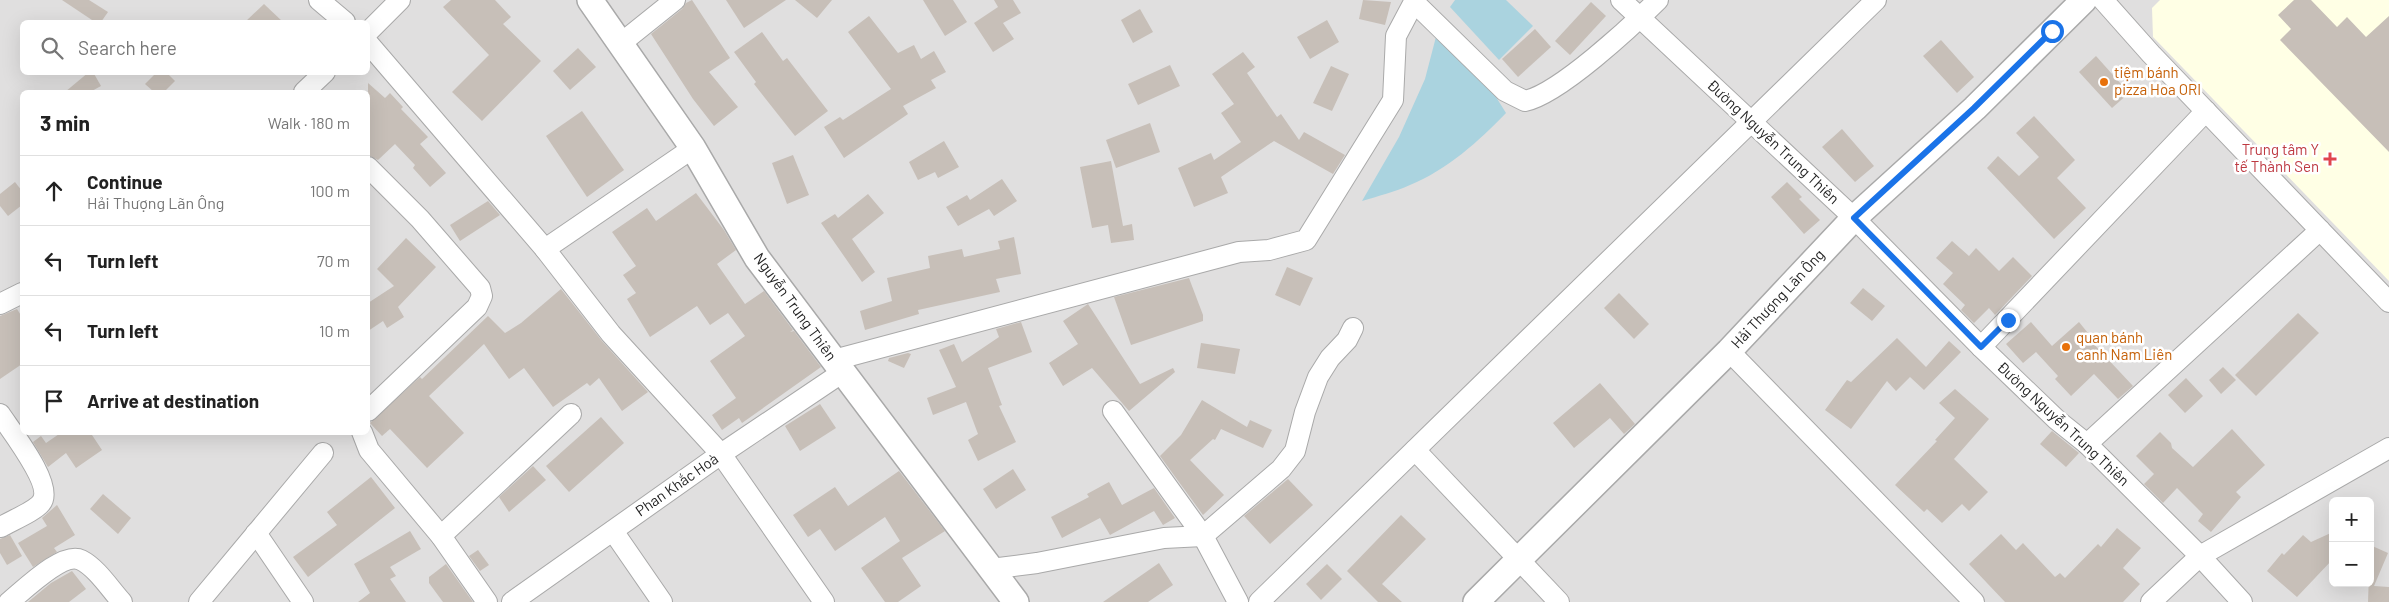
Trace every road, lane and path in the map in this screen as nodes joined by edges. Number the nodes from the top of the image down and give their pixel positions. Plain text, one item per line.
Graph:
1 (319, 0) edge
2 (400, 0) edge
3 (590, 0) edge
4 (675, 0) edge
5 (1621, 0) edge
6 (1658, 0) edge
7 (1876, 0) edge
8 (2084, 0) edge
9 (2103, 0) edge
10 (1414, 1) edge
11 (1640, 18) junction
12 (343, 20) edge
13 (370, 30) edge
14 (620, 44) junction
15 (370, 45) edge
16 (322, 75) edge
17 (306, 90) edge
18 (2206, 112) junction
19 (1752, 121) junction
20 (693, 148) junction
21 (370, 169) edge
22 (1854, 218) junction
23 (2320, 230) junction
24 (545, 249) junction
25 (20, 294) edge
26 (2389, 302) edge
27 (0, 304) edge
28 (1353, 328) dead end
29 (1981, 347) junction
30 (1729, 351) junction
31 (838, 366) junction
32 (370, 408) edge
33 (1113, 411) dead end
34 (0, 414) edge
35 (572, 414) dead end
36 (363, 435) edge
37 (2087, 444) junction
38 (2389, 448) edge
39 (1415, 450) junction
40 (323, 453) dead end
41 (721, 454) junction
42 (1, 527) edge
43 (613, 531) junction
44 (256, 534) junction
45 (441, 536) junction
46 (1203, 536) junction
47 (2200, 556) junction
48 (1520, 558) junction
49 (991, 569) junction
50 (9, 602) edge
51 (122, 602) edge
52 (199, 602) edge
53 (303, 602) edge
54 (487, 602) edge
55 (512, 602) edge
56 (662, 602) edge
57 (824, 602) edge
58 (1016, 602) edge
59 (1238, 602) edge
60 (1259, 602) edge
61 (1476, 602) edge
62 (1560, 602) edge
63 (1974, 602) edge
64 (2151, 602) edge
65 (2242, 602) edge

1 - 12 street
2 - 13 street
3 - 14 street, Nguyễn Trung Thiên
4 - 14 street
5 - 11 street, Đường Nguyễn Trung Thiên
6 - 11 street
7 - 19 street
8 - 22 street, Hải Thượng Lãn Ông
9 - 18 street
10 - 11 street
10 - 31 street, Phan Khắc Hoà
11 - 19 street, Đường Nguyễn Trung Thiên
14 - 20 street, Nguyễn Trung Thiên
15 - 24 street
16 - 17 street
18 - 23 street
18 - 29 street
19 - 22 street, Đường Nguyễn Trung Thiên
19 - 39 street
20 - 24 street
20 - 31 street, Nguyễn Trung Thiên
21 - 32 street
22 - 29 street, Đường Nguyễn Trung Thiên
22 - 30 street, Hải Thượng Lãn Ông
23 - 26 street
23 - 37 street
24 - 41 street
25 - 27 street
28 - 46 street
29 - 37 street, Đường Nguyễn Trung Thiên
30 - 48 street, Hải Thượng Lãn Ông
30 - 63 street
31 - 41 street, Phan Khắc Hoà
31 - 49 street, Nguyễn Trung Thiên
33 - 46 street
34 - 42 street
35 - 45 street
36 - 45 street
37 - 47 street, Đường Nguyễn Trung Thiên
38 - 47 street
39 - 48 street
39 - 60 street
40 - 44 street
41 - 43 street, Phan Khắc Hoà
41 - 57 street
43 - 55 street, Phan Khắc Hoà
43 - 56 street
44 - 52 street
44 - 53 street
45 - 54 street
46 - 49 street
46 - 59 street
47 - 64 street
47 - 65 street, Đường Nguyễn Trung Thiên
48 - 61 street, Hải Thượng Lãn Ông
48 - 62 street
49 - 58 street, Nguyễn Trung Thiên
50 - 51 street

